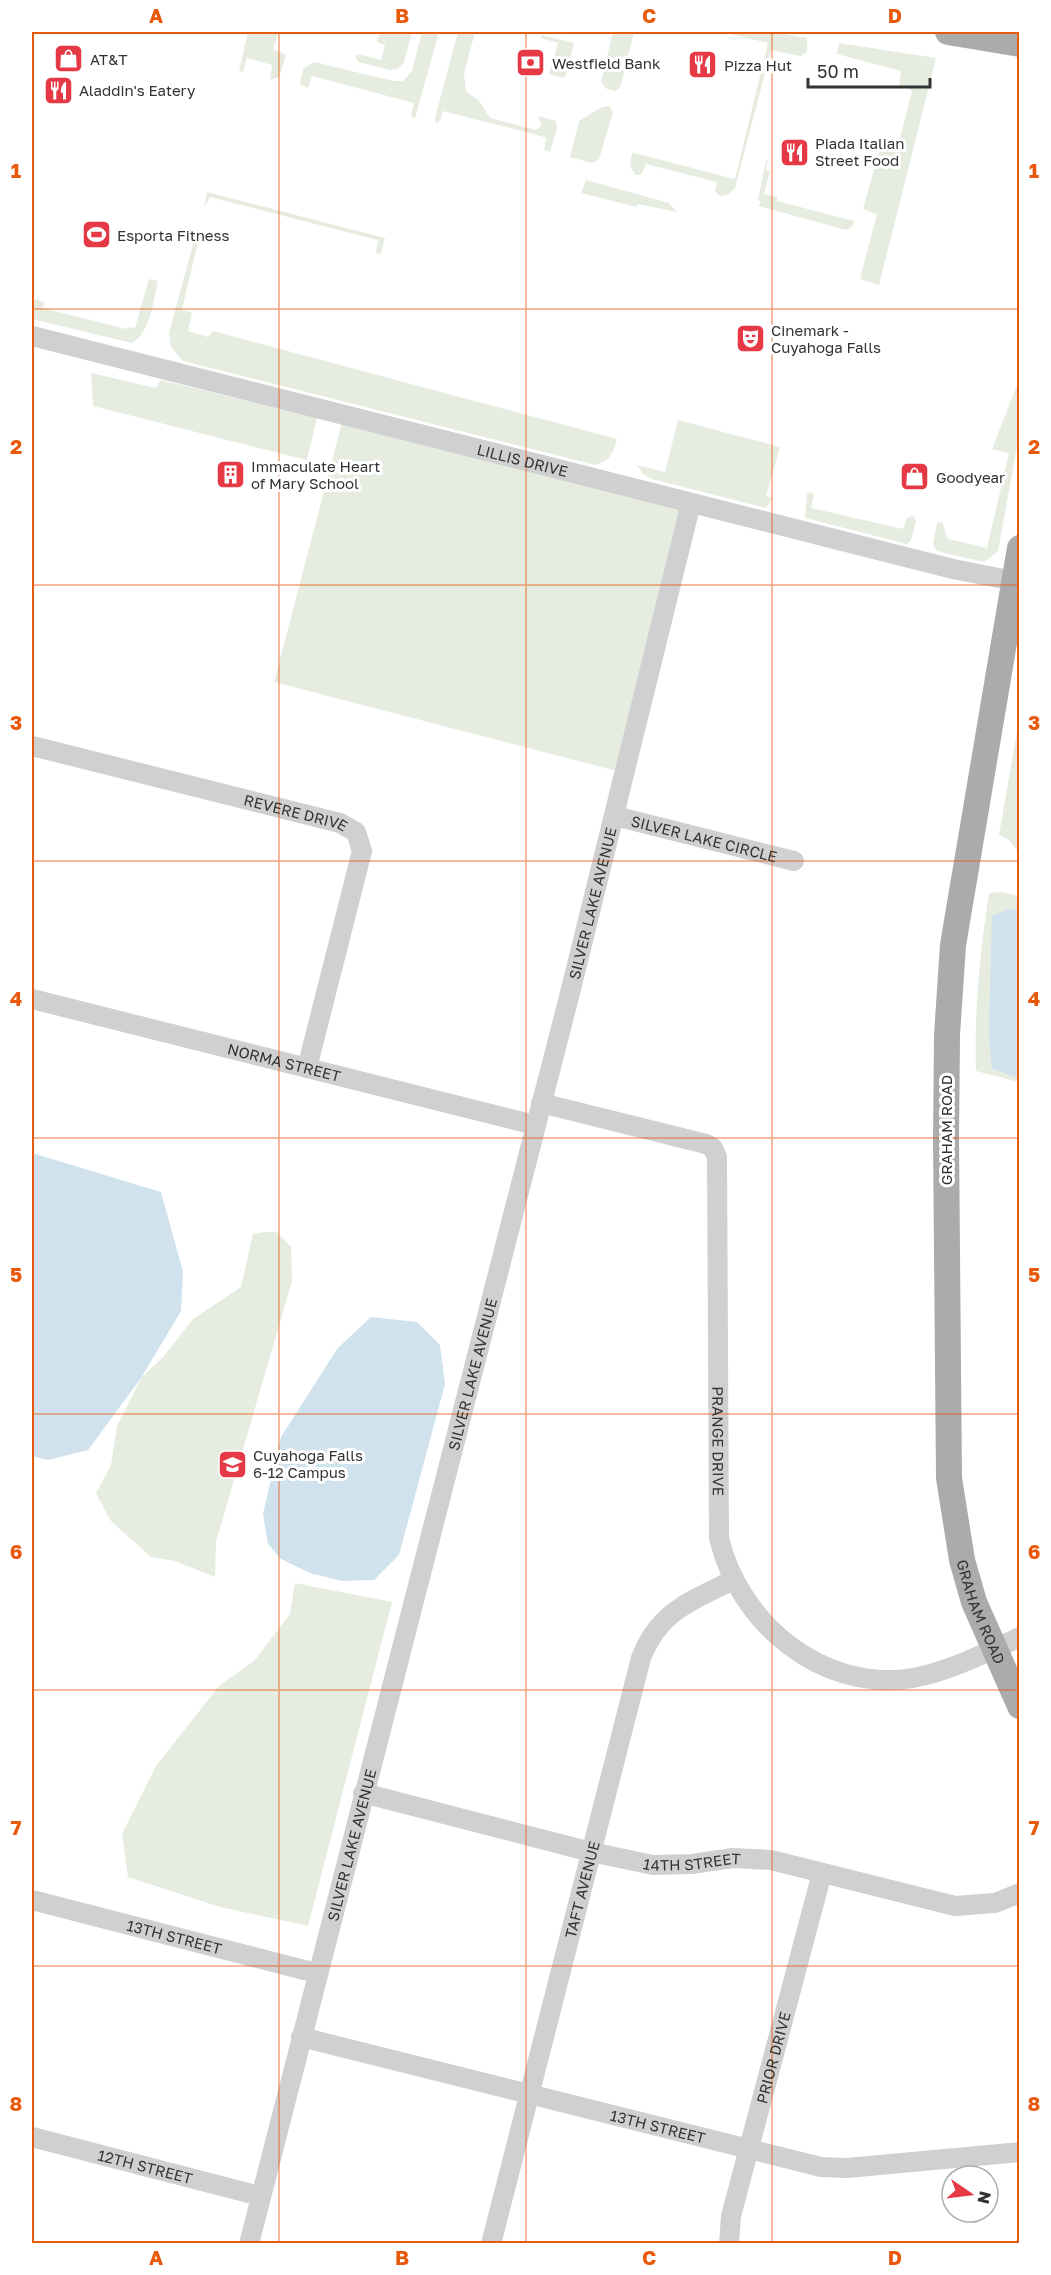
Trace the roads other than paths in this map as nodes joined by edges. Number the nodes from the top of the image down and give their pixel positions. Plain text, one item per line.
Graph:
1 (948, 32) edge
2 (1020, 44) edge
3 (32, 336) edge
4 (691, 503) junction
5 (1020, 548) edge
6 (1014, 581) junction
7 (32, 746) edge
8 (615, 816) junction
9 (794, 861) dead end
10 (32, 999) edge
11 (307, 1068) junction
12 (541, 1103) junction
13 (535, 1125) junction
14 (733, 1580) junction
15 (1020, 1637) edge
16 (993, 1649) junction
17 (1020, 1706) edge
18 (363, 1793) junction
19 (591, 1852) junction
20 (822, 1873) junction
21 (1020, 1893) edge
22 (32, 1900) edge
23 (316, 1973) junction
24 (301, 2037) junction
25 (529, 2093) junction
26 (32, 2137) edge
27 (749, 2148) junction
28 (1020, 2152) edge
29 (260, 2196) junction
30 (249, 2244) edge
31 (490, 2244) edge
32 (729, 2244) edge

1 - 2 main road
3 - 4 street, LILLIS DRIVE
4 - 6 street, LILLIS DRIVE
4 - 8 street, SILVER LAKE AVENUE
5 - 6 main road, GRAHAM ROAD
6 - 16 main road, GRAHAM ROAD
7 - 11 street, REVERE DRIVE
8 - 9 street, SILVER LAKE CIRCLE
8 - 12 street, SILVER LAKE AVENUE
10 - 11 street, NORMA STREET
11 - 13 street, NORMA STREET
12 - 13 street, SILVER LAKE AVENUE
12 - 14 street, PRANGE DRIVE
13 - 18 street, SILVER LAKE AVENUE
14 - 16 street, PRANGE DRIVE
14 - 19 street, TAFT AVENUE
15 - 16 street, PRANGE DRIVE
16 - 17 main road, GRAHAM ROAD
18 - 19 street, 14TH STREET
18 - 23 street, SILVER LAKE AVENUE
19 - 20 street, 14TH STREET
19 - 25 street, TAFT AVENUE
20 - 21 street, 14TH STREET
20 - 27 street, PRIOR DRIVE
22 - 23 street, 13TH STREET
23 - 24 street, SILVER LAKE AVENUE
24 - 25 street, 13TH STREET
24 - 29 street, SILVER LAKE AVENUE
25 - 27 street, 13TH STREET
25 - 31 street, TAFT AVENUE
26 - 29 street, 12TH STREET
27 - 28 street, 13TH STREET
27 - 32 street, PRIOR DRIVE
29 - 30 street, SILVER LAKE AVENUE

